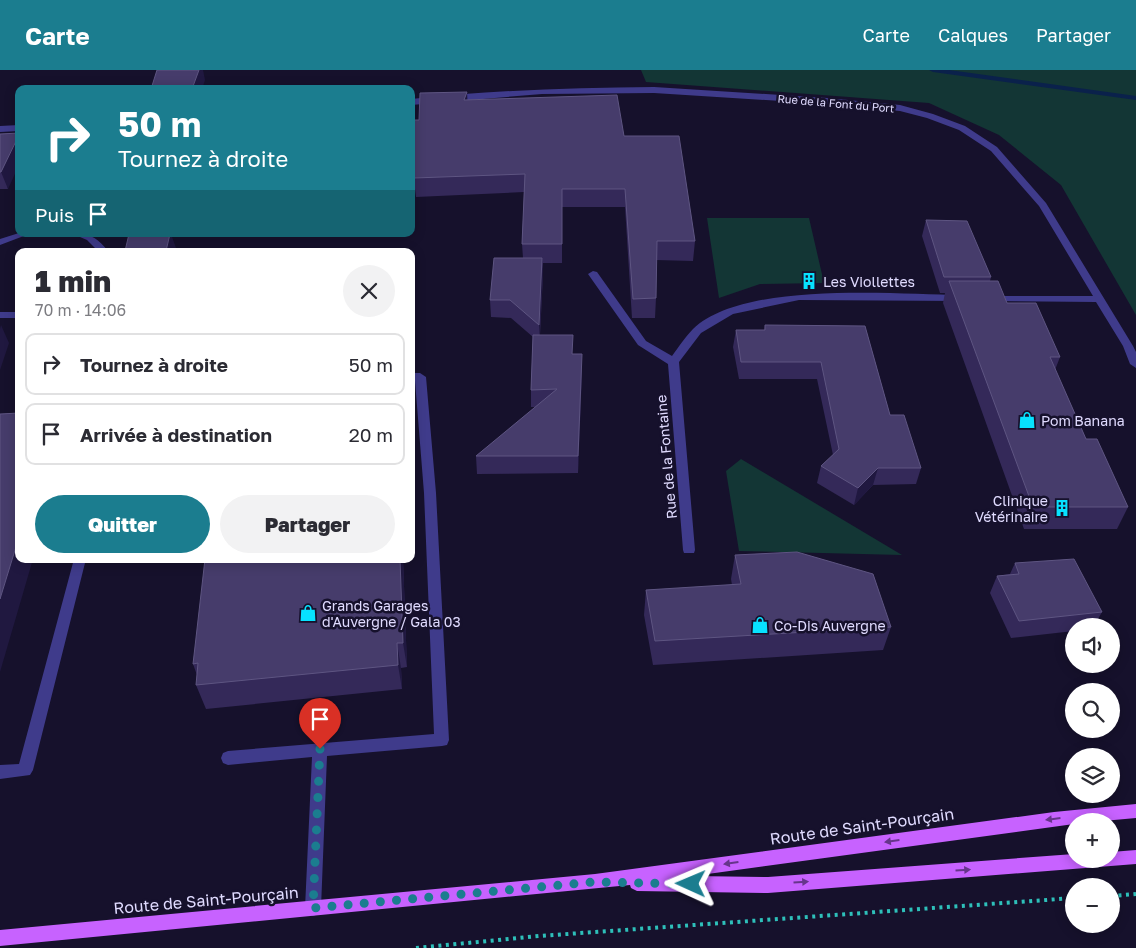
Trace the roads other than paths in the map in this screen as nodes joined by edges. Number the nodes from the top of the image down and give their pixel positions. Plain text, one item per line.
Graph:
1 (415, 102) edge
2 (15, 128) edge
3 (0, 129) edge
4 (15, 237) edge
5 (87, 237) edge
6 (0, 242) edge
7 (100, 248) edge
8 (593, 274) dead end
9 (1098, 299) junction
10 (0, 315) edge
11 (15, 315) edge
12 (673, 362) junction
13 (1136, 364) edge
14 (415, 377) edge
15 (689, 550) dead end
16 (79, 563) edge
17 (320, 749) junction
18 (228, 758) dead end
19 (0, 772) edge
20 (1136, 811) edge
21 (1136, 857) edge
22 (1120, 858) edge
23 (1065, 862) edge
24 (594, 882) junction
25 (313, 908) junction
26 (0, 938) edge

1 - 9 street, Rue de la Font du Port
2 - 3 street
4 - 6 street
5 - 7 street
8 - 12 street
9 - 12 street
9 - 13 street, Rue de la Font du Port
10 - 11 street
12 - 15 street, Rue de la Fontaine
14 - 17 street
16 - 19 street
17 - 18 street
17 - 25 street
20 -> 24 main road, Route de Saint-Pourçain
21 - 22 main road, Route de Saint-Pourçain
24 -> 23 main road, Route de Saint-Pourçain
24 - 25 main road, Route de Saint-Pourçain
25 - 26 main road, Route de Saint-Pourçain

